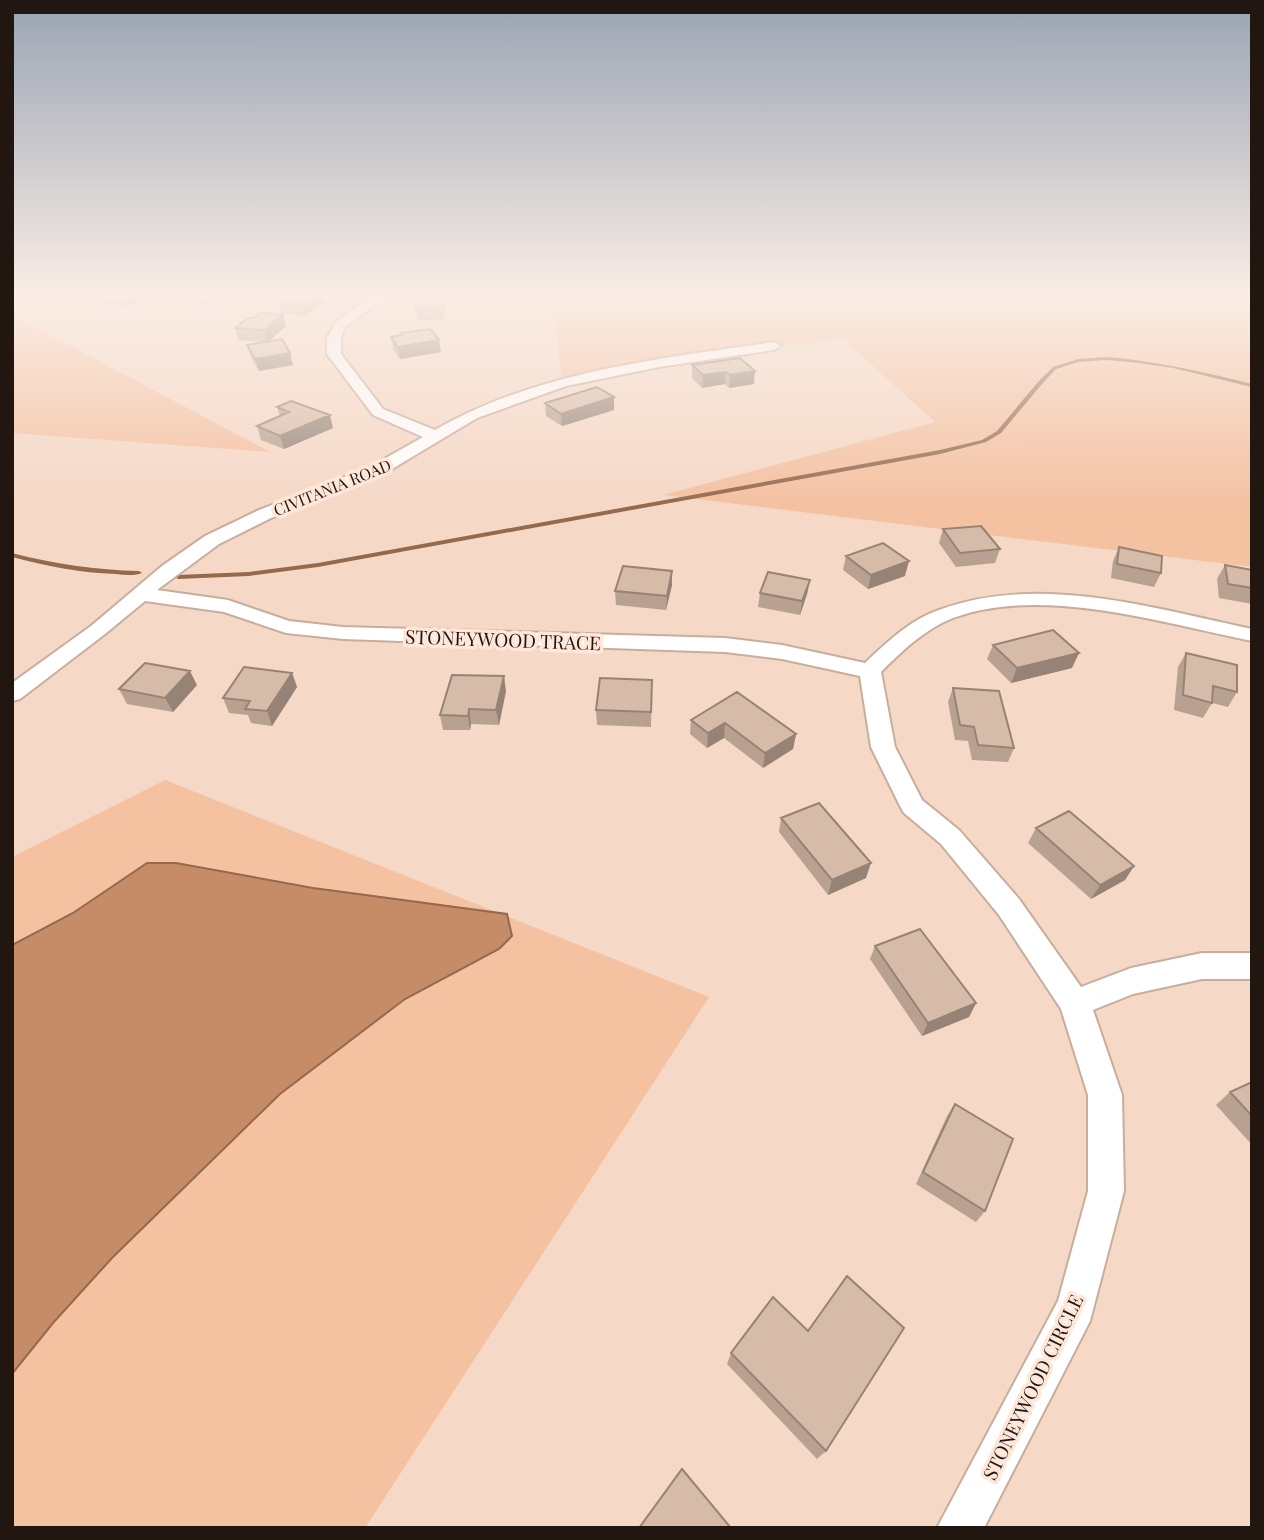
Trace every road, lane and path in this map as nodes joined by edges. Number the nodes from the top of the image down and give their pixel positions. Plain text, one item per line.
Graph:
1 (342, 365) edge
2 (663, 365) edge
3 (437, 438) junction
4 (139, 594) junction
5 (1252, 635) edge
6 (870, 671) junction
7 (12, 694) edge
8 (1252, 966) edge
9 (1075, 1003) junction
10 (959, 1528) edge

1 - 3 street
2 - 3 street, CIVITANIA ROAD
3 - 4 street, CIVITANIA ROAD
4 - 6 street, STONEYWOOD TRACE
4 - 7 street, CIVITANIA ROAD
5 - 6 street
6 - 9 street, STONEYWOOD CIRCLE
8 - 9 street
9 - 10 street, STONEYWOOD CIRCLE

